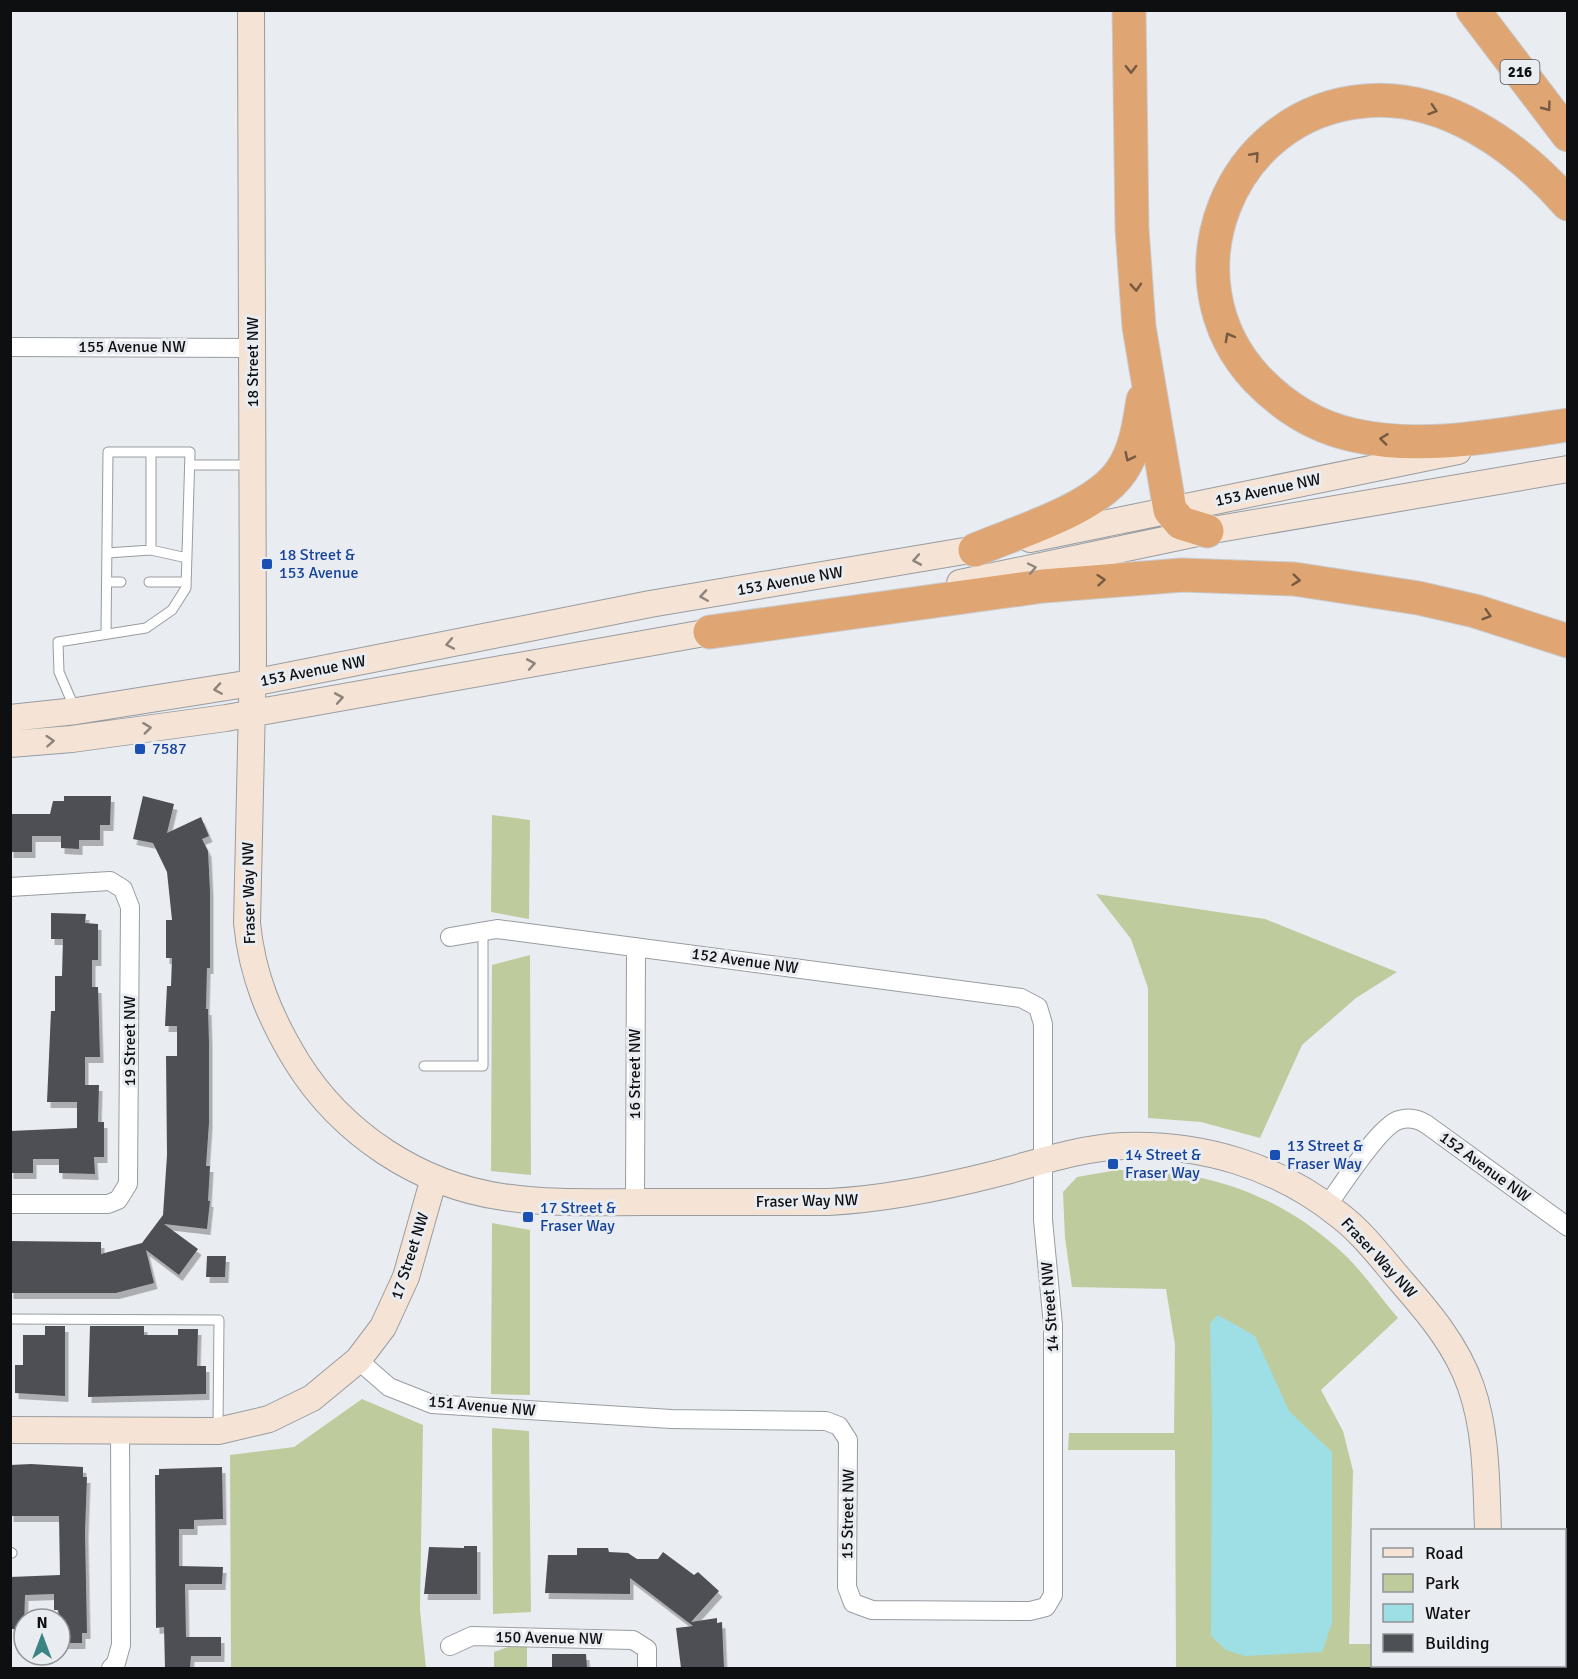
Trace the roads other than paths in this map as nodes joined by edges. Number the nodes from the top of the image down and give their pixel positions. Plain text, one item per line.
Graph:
1 (251, 10) edge
2 (1129, 10) edge
3 (1473, 10) edge
4 (1568, 135) edge
5 (1568, 204) edge
6 (10, 347) edge
7 (253, 348) junction
8 (1147, 380) junction
9 (1568, 427) edge
10 (151, 452) junction
11 (190, 465) junction
12 (253, 465) junction
13 (1568, 470) edge
14 (1170, 510) junction
15 (1207, 531) junction
16 (151, 550) junction
17 (975, 550) junction
18 (107, 553) junction
19 (187, 558) junction
20 (107, 582) junction
21 (121, 582) dead end
22 (148, 582) dead end
23 (186, 582) junction
24 (710, 633) junction
25 (106, 634) junction
26 (1568, 641) edge
27 (252, 683) junction
28 (76, 711) junction
29 (250, 714) junction
30 (10, 718) edge
31 (10, 744) edge
32 (10, 888) edge
33 (483, 930) junction
34 (450, 937) dead end
35 (636, 947) junction
36 (1038, 1007) joint
37 (424, 1066) dead end
38 (1042, 1161) junction
39 (434, 1178) junction
40 (634, 1202) junction
41 (10, 1204) edge
42 (1327, 1206) junction
43 (1568, 1227) edge
44 (10, 1318) edge
45 (358, 1360) junction
46 (839, 1426) joint
47 (10, 1430) edge
48 (120, 1430) junction
49 (218, 1431) junction
50 (1488, 1529) edge
51 (853, 1603) joint
52 (450, 1646) dead end
53 (111, 1668) edge
54 (647, 1668) edge

1 - 7 main road, 18 Street NW
2 -> 8 highway
3 -> 4 highway, 216
9 -> 5 highway
6 - 7 street, 155 Avenue NW
7 - 12 main road, 18 Street NW
8 - 14 highway
8 -> 17 highway
9 - 14 main road, 153 Avenue NW
10 - 11 lane
10 - 16 lane
10 - 18 lane
11 - 12 lane
11 - 19 lane
12 - 27 main road, 18 Street NW
13 - 15 main road, 153 Avenue NW
14 - 15 highway
14 - 17 main road, 153 Avenue NW
24 -> 15 main road, 153 Avenue NW
16 - 18 lane
16 - 19 lane
17 -> 27 main road, 153 Avenue NW
18 - 20 lane
19 - 23 lane
20 - 21 lane
20 - 25 lane
22 - 23 lane
23 - 25 lane
24 -> 26 highway
29 -> 24 main road, 153 Avenue NW
25 - 28 lane
27 -> 28 main road, 153 Avenue NW
27 - 29 main road, 18 Street NW
28 - 30 main road, 153 Avenue NW
31 -> 29 main road, 153 Avenue NW
29 - 39 main road, Fraser Way NW
32 - 41 street, 19 Street NW
33 - 34 street, 152 Avenue NW
33 - 35 street, 152 Avenue NW
33 - 37 lane
35 - 36 street, 152 Avenue NW
35 - 40 street, 16 Street NW
36 - 38 street, 14 Street NW
38 - 40 main road, Fraser Way NW
38 - 42 main road, Fraser Way NW
38 - 51 street, 14 Street NW
39 - 40 main road, Fraser Way NW
39 - 45 main road, 17 Street NW
42 - 43 street, 152 Avenue NW
42 - 50 main road, Fraser Way NW
44 - 49 lane
45 - 46 street, 151 Avenue NW
45 - 49 main road
46 - 51 street, 15 Street NW
47 - 48 main road
48 - 49 main road
48 - 53 street
52 - 54 street, 150 Avenue NW

